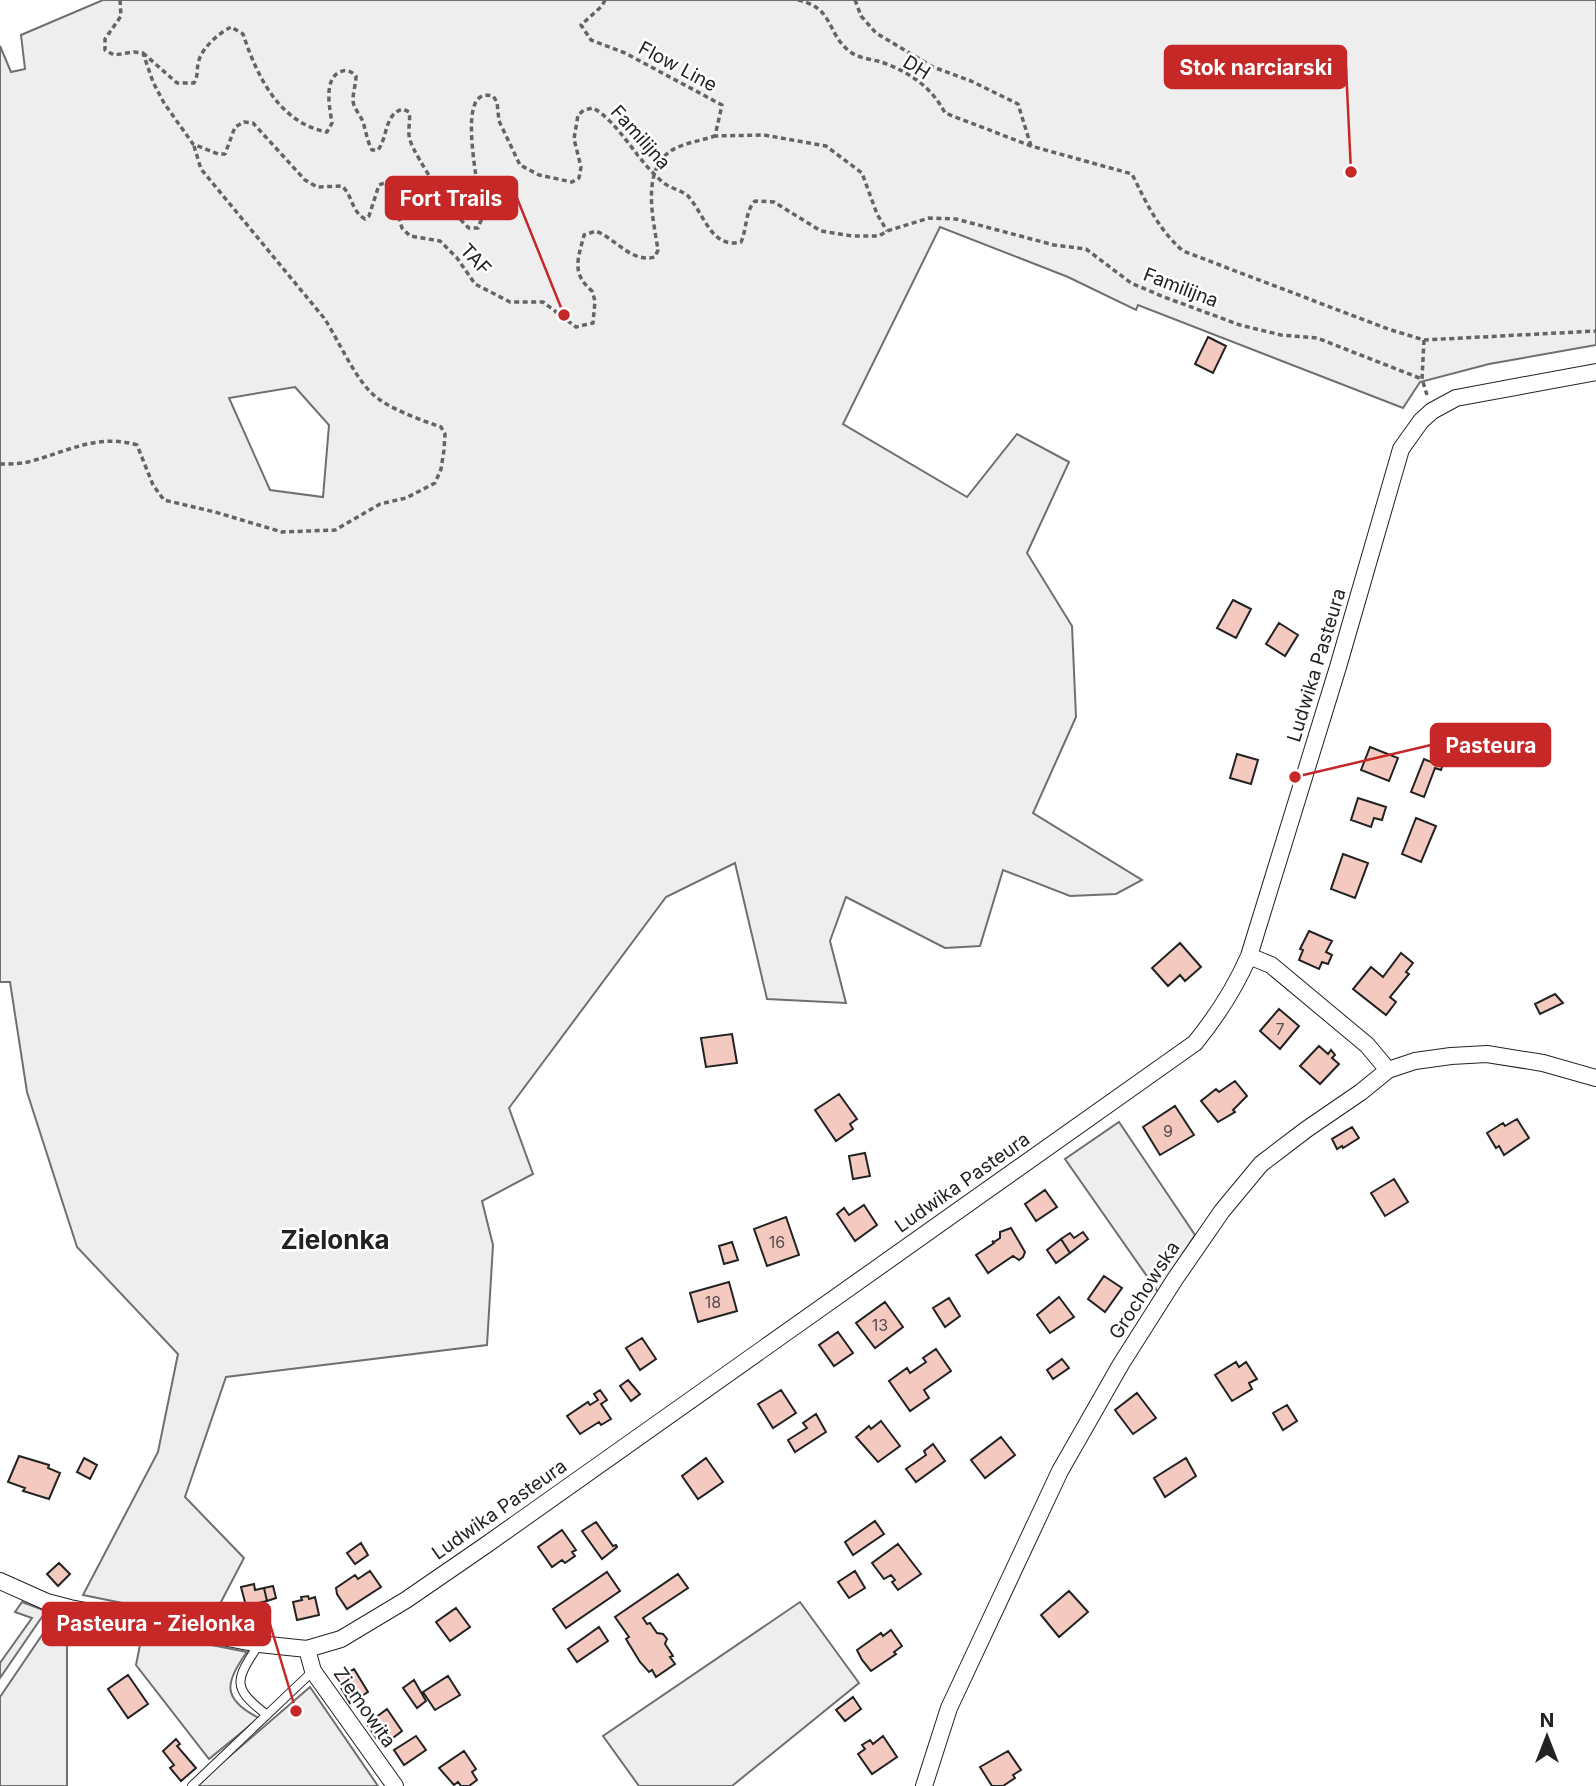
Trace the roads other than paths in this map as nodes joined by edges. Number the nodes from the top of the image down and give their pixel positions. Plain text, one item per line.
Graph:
1 (1596, 372) edge
2 (1249, 956) junction
3 (1388, 1070) junction
4 (1596, 1078) edge
5 (0, 1581) edge
6 (258, 1644) junction
7 (307, 1649) junction
8 (313, 1671) junction
9 (267, 1715) junction
10 (191, 1786) edge
11 (395, 1786) edge
12 (924, 1786) edge

1 - 2 street, Ludwika Pasteura
2 - 3 street
2 - 7 street, Ludwika Pasteura
3 - 4 street, Grochowska
3 - 12 street, Grochowska
5 - 6 street, Ludwika Pasteura
6 - 7 street, Ludwika Pasteura
6 - 9 lane
7 - 8 street, Ziemowita
8 - 9 lane
8 - 11 street, Ziemowita
9 - 10 lane

